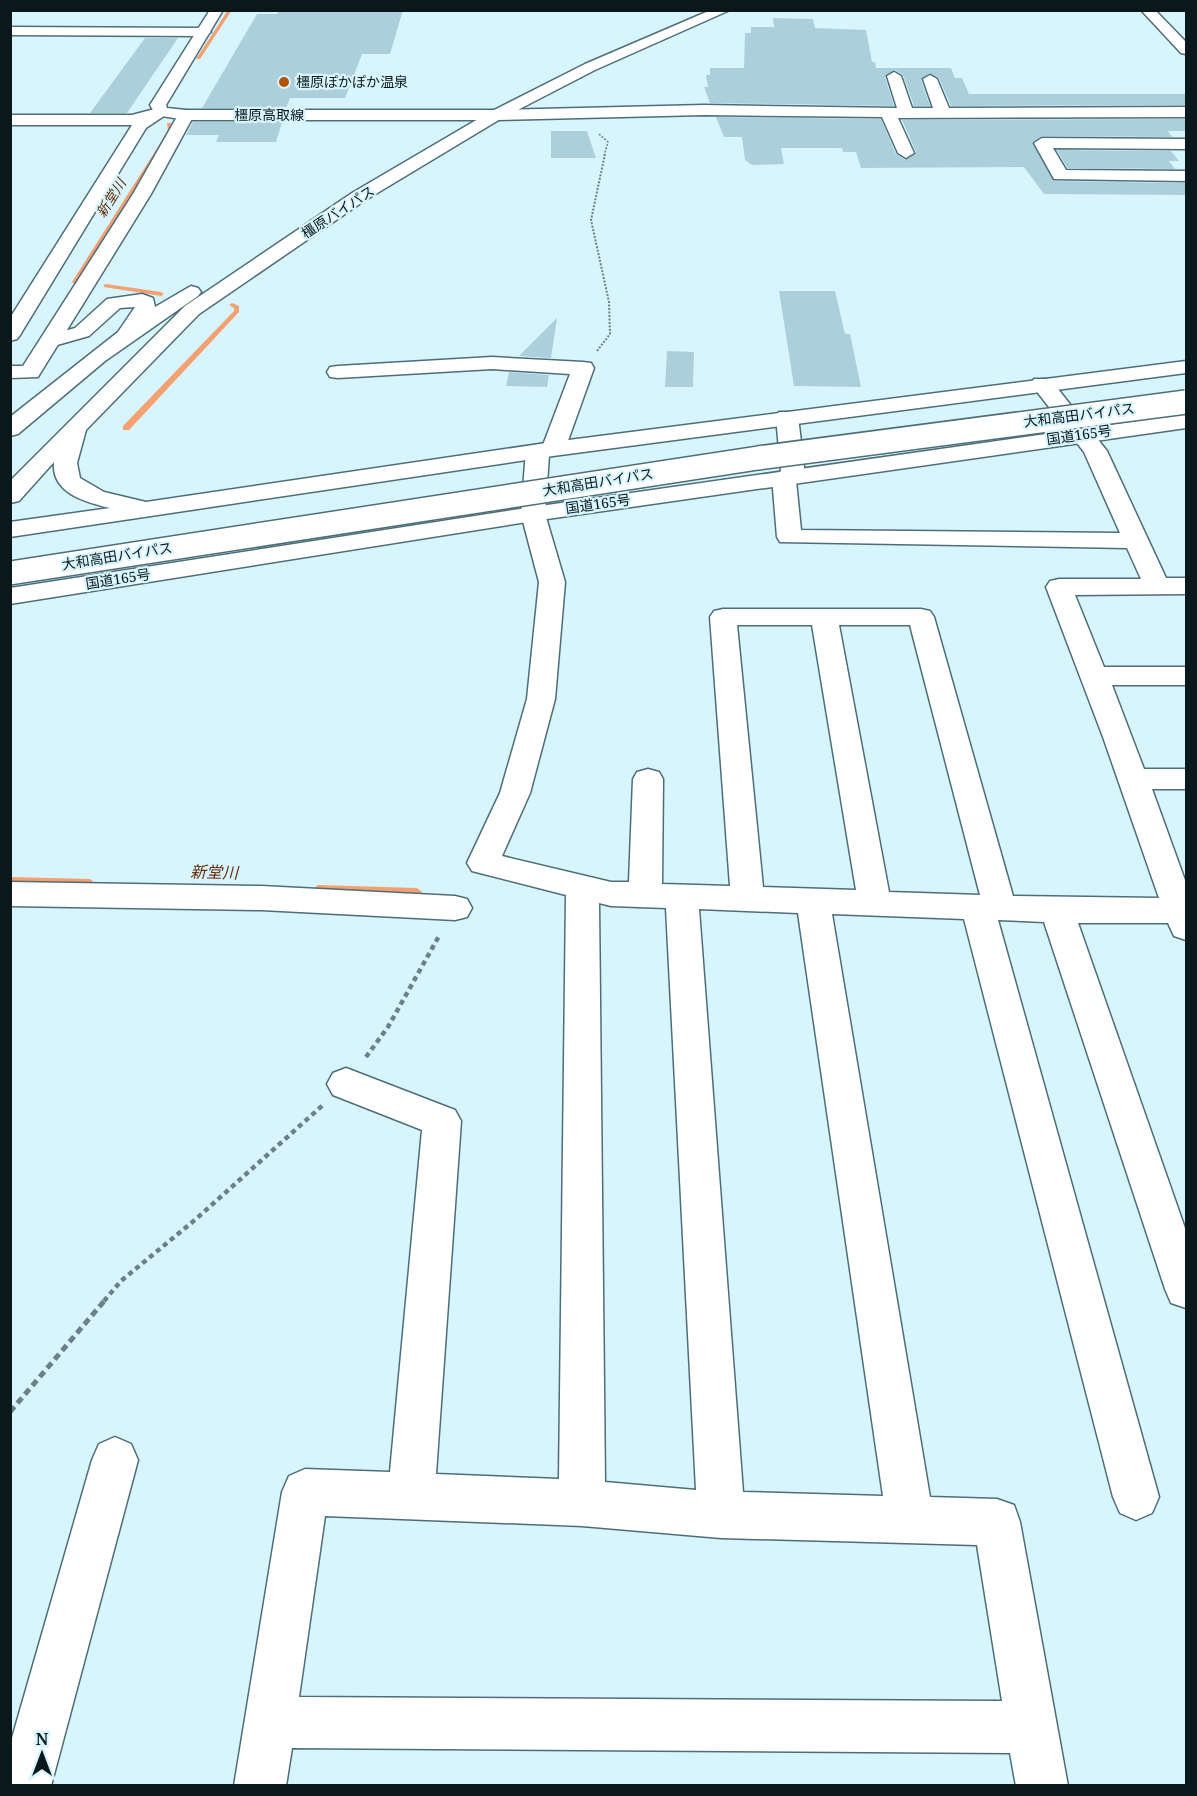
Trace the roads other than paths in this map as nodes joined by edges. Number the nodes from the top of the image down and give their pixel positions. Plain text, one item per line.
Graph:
1 (217, 10) edge
2 (691, 10) edge
3 (724, 10) edge
4 (1147, 10) edge
5 (10, 31) edge
6 (204, 32) junction
7 (1186, 50) edge
8 (894, 76) dead end
9 (930, 79) dead end
10 (851, 86) dead end
11 (162, 112) junction
12 (860, 112) junction
13 (888, 112) junction
14 (1186, 112) edge
15 (906, 113) junction
16 (943, 113) junction
17 (186, 115) junction
18 (475, 115) junction
19 (496, 115) junction
20 (10, 120) edge
21 (874, 129) dead end
22 (896, 129) junction
23 (1186, 144) edge
24 (906, 153) dead end
25 (1186, 176) edge
26 (10, 335) edge
27 (123, 337) junction
28 (50, 341) junction
29 (1186, 367) edge
30 (10, 372) edge
31 (338, 372) dead end
32 (1042, 384) junction
33 (1186, 385) edge
34 (1186, 402) edge
35 (787, 417) junction
36 (1186, 421) edge
37 (75, 428) junction
38 (10, 429) edge
39 (1083, 434) junction
40 (546, 450) junction
41 (789, 476) junction
42 (10, 496) edge
43 (169, 507) junction
44 (533, 514) junction
45 (10, 530) edge
46 (1134, 541) junction
47 (10, 553) edge
48 (10, 573) edge
49 (1157, 586) junction
50 (1186, 586) edge
51 (10, 596) edge
52 (824, 617) junction
53 (1094, 676) junction
54 (1186, 676) edge
55 (648, 779) dead end
56 (1133, 779) junction
57 (1186, 779) edge
58 (582, 886) junction
59 (10, 894) edge
60 (664, 896) junction
61 (748, 899) junction
62 (813, 902) junction
63 (875, 904) junction
64 (455, 908) road end
65 (989, 908) junction
66 (1057, 910) junction
67 (1184, 917) edge
68 (346, 1084) road end
69 (1186, 1289) edge
70 (115, 1460) dead end
71 (411, 1496) junction
72 (1136, 1497) dead end
73 (582, 1503) junction
74 (721, 1515) junction
75 (910, 1520) junction
76 (270, 1722) junction
77 (1032, 1727) junction
78 (25, 1785) edge
79 (260, 1785) edge
80 (1042, 1785) edge

1 - 6 main road
2 - 18 main road, 橿原バイパス
3 - 19 main road, 橿原バイパス
4 - 7 main road
5 - 6 main road
6 - 11 main road
8 - 15 main road
9 - 16 main road
10 - 12 main road
11 - 17 main road, 橿原高取線
11 - 20 main road
11 - 26 main road
12 - 13 main road, 橿原高取線
12 - 19 main road, 橿原高取線
13 - 15 main road, 橿原高取線
13 - 22 main road
14 - 16 main road, 橿原高取線
15 - 16 main road, 橿原高取線
17 - 18 main road, 橿原高取線
17 - 28 main road
18 - 19 main road, 橿原高取線
18 - 27 main road, 橿原バイパス
19 - 37 main road, 橿原バイパス
21 - 22 main road
22 - 24 main road
23 - 25 main road
27 - 28 main road
27 - 38 main road, 橿原バイパス
28 - 30 main road
29 - 32 main road
31 - 40 main road
32 - 35 main road
32 - 39 main road
33 - 47 main road, 大和高田バイパス
34 - 48 main road, 大和高田バイパス, bridge
35 - 40 main road
35 - 41 main road
36 - 39 main road, 国道165号
37 - 42 main road, 橿原バイパス
37 - 43 main road
39 - 41 main road, 国道165号
39 - 46 main road
40 - 43 main road
40 - 44 main road
41 - 44 main road, 国道165号
41 - 46 main road
43 - 45 main road
44 - 51 main road, 国道165号
44 - 58 main road
46 - 49 main road
49 - 50 main road
49 - 53 main road
52 - 61 main road
52 - 63 main road
52 - 65 main road
53 - 54 main road
53 - 56 main road
55 - 60 main road
56 - 57 main road
56 - 67 main road
58 - 60 main road
58 - 73 main road
59 - 64 main road
60 - 61 main road
60 - 74 main road
61 - 62 main road
62 - 63 main road
62 - 75 main road
63 - 65 main road
65 - 66 main road
65 - 72 main road
66 - 67 main road
66 - 69 main road
68 - 71 main road
70 - 78 main road
71 - 73 main road
71 - 76 main road
73 - 74 main road
74 - 75 main road
75 - 77 main road
76 - 77 main road
76 - 79 main road
77 - 80 main road

